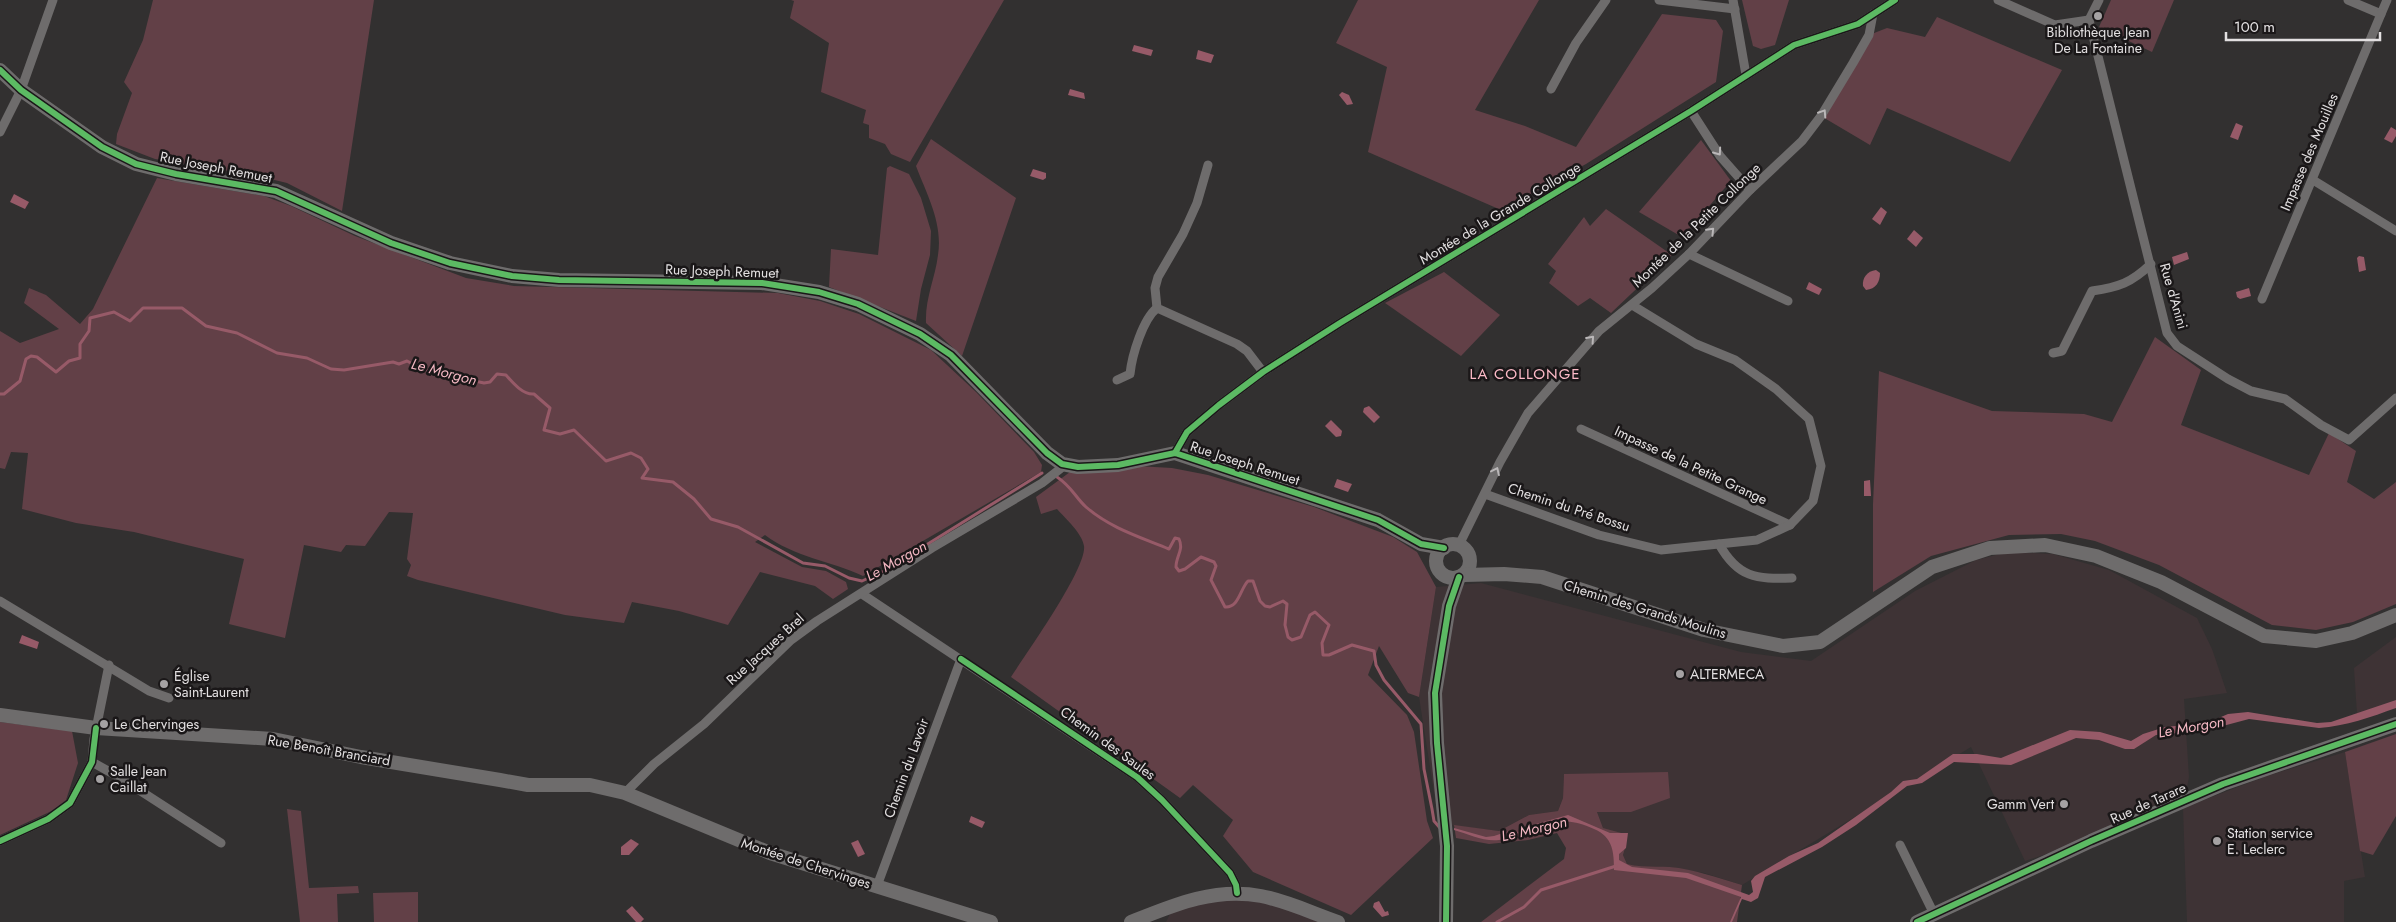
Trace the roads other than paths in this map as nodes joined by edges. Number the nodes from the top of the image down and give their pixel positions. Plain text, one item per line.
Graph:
1 (53, 0) edge
2 (1606, 0) edge
3 (1659, 0) edge
4 (1895, 0) edge
5 (1998, 0) edge
6 (2099, 0) edge
7 (2348, 0) edge
8 (2387, 0) edge
9 (1734, 5) edge
10 (1873, 14) junction
11 (2381, 14) junction
12 (2089, 20) junction
13 (0, 70) edge
14 (1746, 75) junction
15 (1551, 89) dead end
16 (21, 90) junction
17 (1691, 111) junction
18 (0, 132) edge
19 (1208, 165) dead end
20 (2313, 180) junction
21 (1750, 190) junction
22 (2396, 231) edge
23 (1689, 254) junction
24 (2151, 264) junction
25 (2262, 299) dead end
26 (1788, 301) dead end
27 (1632, 305) junction
28 (1158, 308) junction
29 (2053, 353) dead end
30 (1263, 372) junction
31 (1117, 380) dead end
32 (2396, 398) edge
33 (1581, 429) dead end
34 (1175, 453) junction
35 (1062, 464) junction
36 (1485, 494) junction
37 (1790, 525) junction
38 (1421, 544) junction
39 (1719, 544) junction
40 (1459, 545) junction
41 (1444, 548) junction
42 (1469, 555) junction
43 (1438, 566) junction
44 (1504, 574) junction
45 (1461, 576) junction
46 (1792, 578) dead end
47 (862, 594) junction
48 (0, 601) edge
49 (1449, 606) junction
50 (2396, 615) edge
51 (961, 659) junction
52 (109, 665) junction
53 (169, 698) dead end
54 (0, 716) edge
55 (2396, 724) edge
56 (96, 728) junction
57 (92, 762) junction
58 (625, 793) junction
59 (0, 840) edge
60 (221, 843) dead end
61 (1900, 845) dead end
62 (877, 886) junction
63 (1236, 893) junction
64 (1934, 914) junction
65 (991, 922) edge
66 (1131, 922) edge
67 (1338, 922) edge
68 (1446, 922) edge
69 (1918, 922) edge

1 - 16 street
2 - 15 street
3 - 9 street
4 - 10 street, Montée de la Grande Collonge
5 - 12 street
6 - 12 street
7 - 11 street
8 - 11 street, Impasse des Mouilles
9 - 14 street
10 - 14 street, Montée de la Grande Collonge
21 -> 10 street, Montée de la Petite Collonge
11 - 20 street, Impasse des Mouilles
12 - 24 street, Rue d'Anini
13 - 16 street, Rue Joseph Remuet
14 - 17 street, Montée de la Grande Collonge
16 - 18 street
16 - 35 street, Rue Joseph Remuet
17 -> 21 street
17 - 30 street, Montée de la Grande Collonge
19 - 28 street
20 - 22 street
20 - 25 street, Impasse des Mouilles
23 -> 21 street, Montée de la Petite Collonge
23 - 26 street
23 - 27 street, Montée de la Petite Collonge
24 - 29 street
24 - 32 street, Rue d'Anini
36 -> 27 street, Montée de la Petite Collonge
27 - 37 street, Chemin du Pré Bossu
28 - 30 street
28 - 31 street
30 - 34 street, Montée de la Grande Collonge
33 - 37 street, Impasse de la Petite Grange
34 - 35 street, Rue Joseph Remuet
34 - 38 street, Rue Joseph Remuet
35 - 47 street, Rue Jacques Brel
36 - 39 street, Chemin du Pré Bossu
36 - 40 street, Montée de la Petite Collonge
37 - 39 street, Chemin du Pré Bossu
38 - 41 street, Rue Joseph Remuet
38 - 43 street
39 - 46 street
40 - 41 street
40 - 42 street
41 - 43 street
42 - 44 street, Chemin des Grands Moulins
42 - 45 street
43 - 45 street
43 - 49 street
44 - 45 street, Chemin des Grands Moulins
44 - 50 street, Chemin des Grands Moulins
45 - 49 street
47 - 51 street, Chemin des Saules
47 - 58 street, Rue Jacques Brel
48 - 52 street
49 - 68 street
51 - 62 street, Chemin du Lavoir
51 - 63 street, Chemin des Saules
52 - 53 street
52 - 56 street
54 - 56 street, Rue Benoît Branciard
55 - 64 street, Rue de Tarare
56 - 57 street
56 - 58 street, Rue Benoît Branciard
57 - 59 street
57 - 60 street
58 - 62 street, Montée de Chervinges
61 - 64 street
62 - 65 street, Montée de Chervinges
63 - 66 street
63 - 67 street
64 - 69 street, Rue de Tarare

